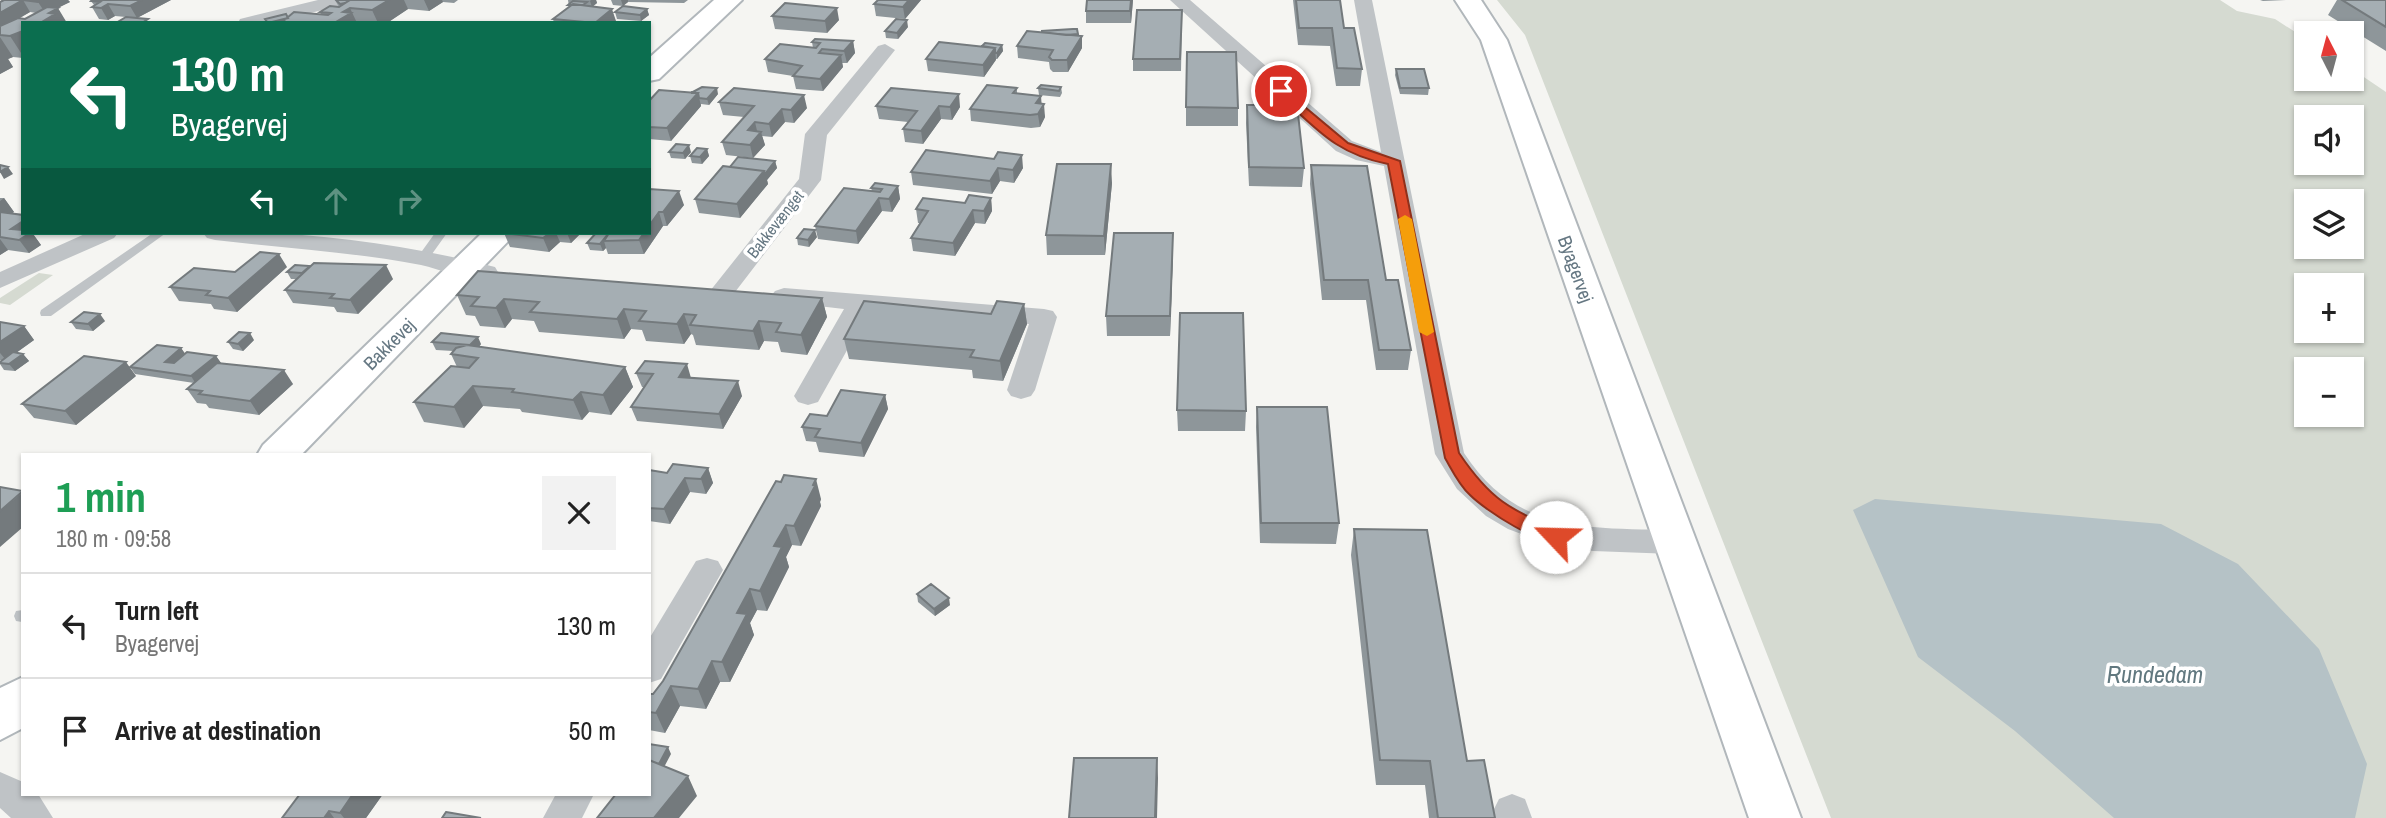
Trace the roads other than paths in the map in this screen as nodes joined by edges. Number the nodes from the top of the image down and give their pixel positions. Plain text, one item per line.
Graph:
1 (340, 0) edge
2 (729, 0) edge
3 (1179, 0) edge
4 (1363, 0) edge
5 (1468, 0) edge
6 (244, 19) edge
7 (885, 50) dead end
8 (652, 67) edge
9 (1394, 161) junction
10 (102, 235) edge
11 (157, 235) edge
12 (232, 235) edge
13 (440, 235) edge
14 (498, 235) edge
15 (423, 258) junction
16 (465, 270) junction
17 (505, 273) edge
18 (0, 281) edge
19 (696, 289) edge
20 (723, 291) junction
21 (861, 302) junction
22 (46, 313) dead end
23 (1021, 390) dead end
24 (808, 396) dead end
25 (278, 453) edge
26 (1673, 542) junction
27 (707, 570) dead end
28 (651, 666) edge
29 (21, 698) edge
30 (0, 719) edge
31 (0, 788) edge
32 (575, 796) edge
33 (34, 818) edge
34 (562, 818) edge
35 (1775, 818) edge

1 - 6 street
2 - 8 street
3 - 9 street
4 - 9 street
5 - 26 street, Byagervej
7 - 20 street, Bakkevænget
9 - 26 street
10 - 18 street
11 - 22 lane
12 - 15 street
13 - 15 lane
14 - 16 street, Bakkevej
15 - 16 street
16 - 17 street
16 - 25 street, Bakkevej
19 - 20 street
20 - 21 street
21 - 23 street
21 - 24 street
26 - 35 street, Byagervej
27 - 28 street
29 - 30 street
31 - 33 street
32 - 34 street

